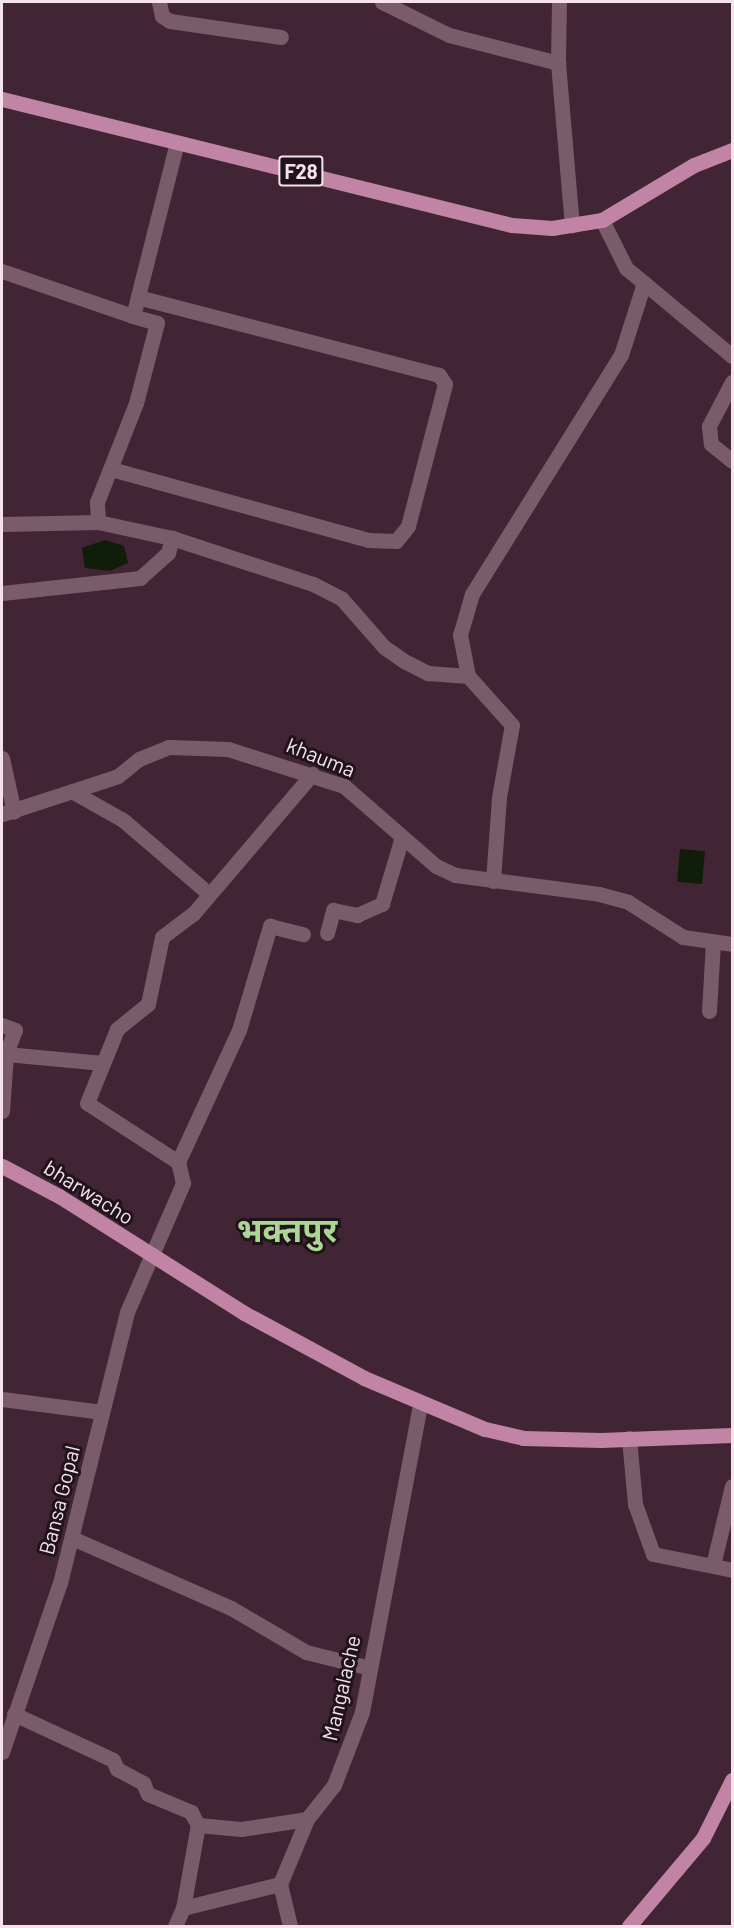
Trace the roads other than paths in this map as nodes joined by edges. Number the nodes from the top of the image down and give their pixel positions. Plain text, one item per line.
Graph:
1 (159, 2) edge
2 (382, 2) edge
3 (559, 2) edge
4 (281, 37) dead end
5 (558, 63) junction
6 (2, 99) edge
7 (177, 142) junction
8 (732, 150) edge
9 (602, 220) junction
10 (572, 225) junction
11 (2, 272) edge
12 (644, 283) junction
13 (138, 297) junction
14 (133, 316) junction
15 (732, 356) edge
16 (732, 382) edge
17 (732, 461) edge
18 (111, 469) junction
19 (98, 522) junction
20 (2, 524) edge
21 (172, 538) junction
22 (2, 593) edge
23 (468, 676) junction
24 (2, 758) edge
25 (312, 774) junction
26 (75, 793) junction
27 (8, 813) edge
28 (402, 837) junction
29 (493, 881) junction
30 (209, 894) junction
31 (327, 933) dead end
32 (303, 934) dead end
33 (713, 941) junction
34 (732, 944) edge
35 (709, 1011) dead end
36 (2, 1025) edge
37 (6, 1054) junction
38 (103, 1063) junction
39 (2, 1111) edge
40 (178, 1162) junction
41 (2, 1166) edge
42 (153, 1258) junction
43 (2, 1399) edge
44 (420, 1404) junction
45 (102, 1412) junction
46 (732, 1435) edge
47 (629, 1438) junction
48 (732, 1486) edge
49 (72, 1538) junction
50 (713, 1565) junction
51 (732, 1570) edge
52 (370, 1668) junction
53 (14, 1714) junction
54 (2, 1752) edge
55 (732, 1780) edge
56 (307, 1819) junction
57 (198, 1825) junction
58 (280, 1884) junction
59 (183, 1908) junction
60 (175, 1926) edge
61 (290, 1926) edge
62 (629, 1926) edge

1 - 4 street
2 - 5 street
3 - 5 street
5 - 10 street
6 - 7 main road, F28
7 - 10 main road, F28
7 - 13 street
8 - 9 main road, F28
9 - 10 main road, F28
9 - 12 street
11 - 14 street
12 - 15 street
12 - 23 street
13 - 14 street
13 - 18 street
14 - 18 street
16 - 17 street
18 - 19 street
19 - 20 street
19 - 21 street
21 - 22 street
21 - 23 street
23 - 29 street
24 - 27 street
25 - 26 street, khauma
25 - 28 street, khauma
25 - 30 street
26 - 27 street, khauma
26 - 30 street
28 - 29 street, khauma
28 - 31 street
29 - 33 street, khauma
30 - 38 street
32 - 40 street
33 - 34 street, khauma
33 - 35 street
36 - 37 street
37 - 38 street
37 - 39 street
38 - 40 street
40 - 42 street, Bansa Gopal
41 - 42 main road, bharwacho
42 - 44 main road, bharwacho
42 - 45 street, Bansa Gopal
43 - 45 street
44 - 47 main road, bharwacho
44 - 52 street, Mangalache
45 - 49 street, Bansa Gopal
46 - 47 main road, bharwacho
47 - 50 street
48 - 50 street
49 - 52 street
49 - 53 street, Bansa Gopal
50 - 51 street
52 - 56 street, Mangalache
53 - 54 street, Bansa Gopal
53 - 57 street
55 - 62 main road
56 - 57 street
56 - 58 street, Mangalache
57 - 59 street
58 - 59 street
58 - 61 street
59 - 60 street

